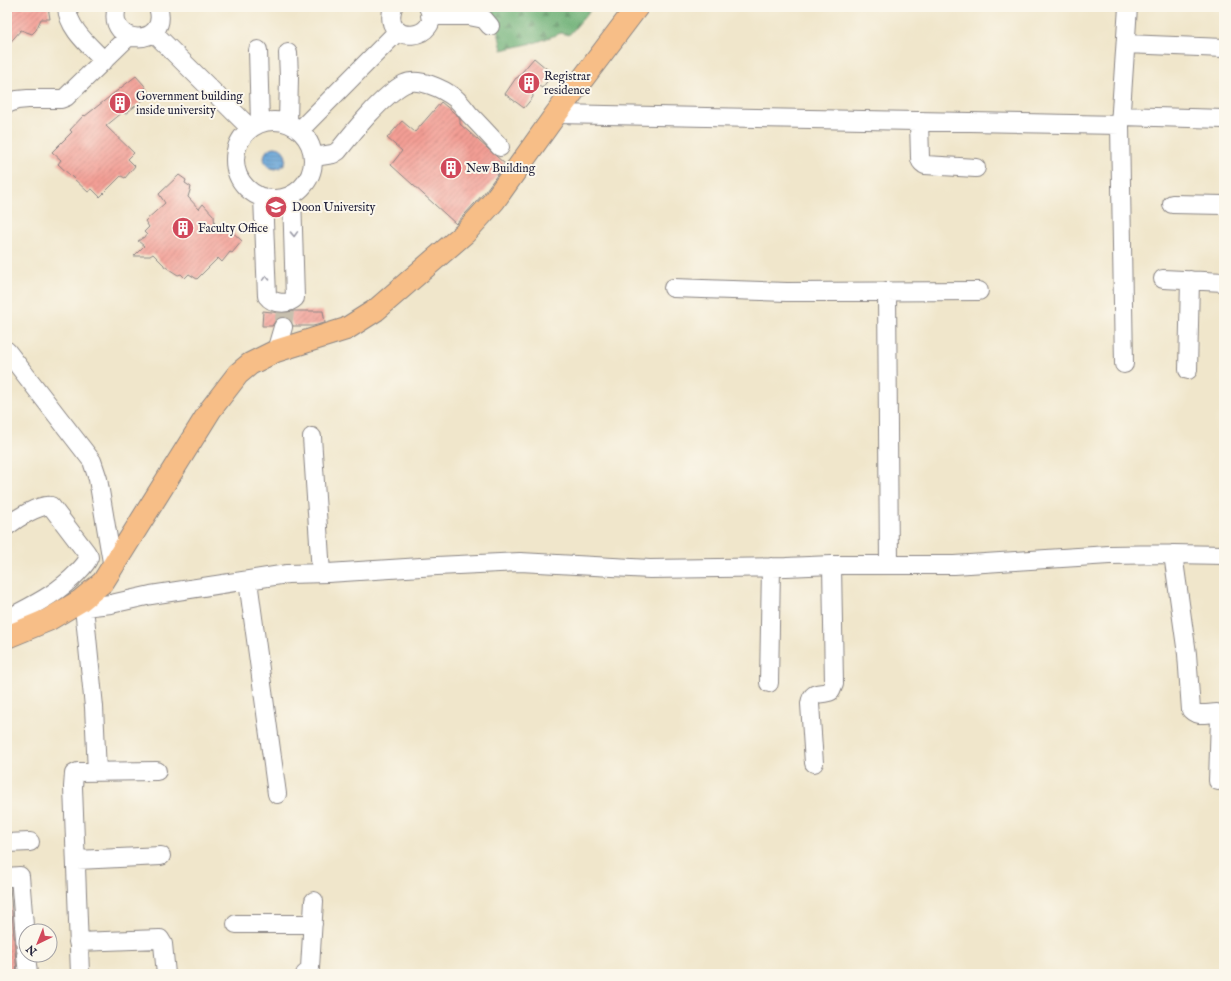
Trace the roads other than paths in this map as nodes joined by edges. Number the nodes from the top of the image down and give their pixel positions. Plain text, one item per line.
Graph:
1 (67, 7) edge
2 (117, 7) edge
3 (158, 7) edge
4 (393, 7) edge
5 (637, 7) edge
6 (1128, 7) edge
7 (429, 12) edge
8 (490, 26) dead end
9 (398, 31) junction
10 (153, 32) junction
11 (129, 36) junction
12 (1126, 44) junction
13 (1224, 48) edge
14 (258, 50) dead end
15 (288, 53) dead end
16 (104, 60) junction
17 (7, 104) edge
18 (556, 114) junction
19 (1224, 119) edge
20 (1121, 120) junction
21 (919, 121) junction
22 (255, 126) junction
23 (294, 126) junction
24 (500, 147) dead end
25 (314, 157) junction
26 (976, 168) dead end
27 (292, 195) junction
28 (263, 197) junction
29 (1172, 204) dead end
30 (1224, 205) edge
31 (1163, 279) dead end
32 (1190, 280) junction
33 (1224, 282) edge
34 (673, 288) dead end
35 (887, 291) junction
36 (979, 291) dead end
37 (284, 314) junction
38 (7, 351) edge
39 (276, 351) junction
40 (1124, 364) dead end
41 (1188, 370) dead end
42 (312, 437) dead end
43 (10, 519) edge
44 (1173, 554) junction
45 (1224, 555) edge
46 (832, 565) junction
47 (889, 566) junction
48 (771, 567) junction
49 (113, 568) junction
50 (321, 573) junction
51 (248, 581) junction
52 (82, 604) junction
53 (9, 626) edge
54 (769, 683) dead end
55 (814, 763) dead end
56 (157, 771) dead end
57 (97, 772) junction
58 (1218, 780) dead end
59 (277, 794) dead end
60 (30, 842) dead end
61 (7, 843) edge
62 (161, 856) dead end
63 (77, 860) junction
64 (7, 877) edge
65 (314, 901) dead end
66 (24, 923) edge
67 (236, 924) dead end
68 (313, 924) junction
69 (78, 942) junction
70 (27, 963) edge
71 (28, 974) edge
72 (80, 974) edge
73 (166, 974) edge
74 (305, 974) edge

1 - 16 street
2 - 11 street
3 - 10 street
4 - 9 street
5 - 18 main road
6 - 12 street
7 - 8 street
7 - 9 street
9 - 23 street
10 - 11 street
10 - 22 street
11 - 16 street
12 - 13 street
12 - 20 street
14 - 22 street
15 - 23 street
16 - 17 street
18 - 21 street
18 - 39 main road
19 - 20 street
20 - 21 street
20 - 40 street
21 - 26 street
22 - 23 street
22 - 28 street
23 - 25 street
24 - 25 street
25 - 27 street
27 - 28 street
27 -> 37 street
37 -> 28 street
29 - 30 street
31 - 32 street
32 - 33 street
32 - 41 street
34 - 35 street
35 - 36 street
35 - 47 street
37 - 39 street
38 - 49 street
39 - 49 main road
42 - 50 street
43 - 53 street
44 - 45 street
44 - 47 street
44 - 58 street
46 - 47 street
46 - 48 street
46 - 55 street
48 - 50 street
48 - 54 street
49 - 52 main road
50 - 51 street
51 - 52 street
51 - 59 street
52 - 53 main road
52 - 57 street
56 - 57 street
57 - 63 street
60 - 61 street
62 - 63 street
63 - 69 street
64 - 66 street
65 - 68 street
67 - 68 street
68 - 74 street
69 - 72 street
69 - 73 street
70 - 71 street

